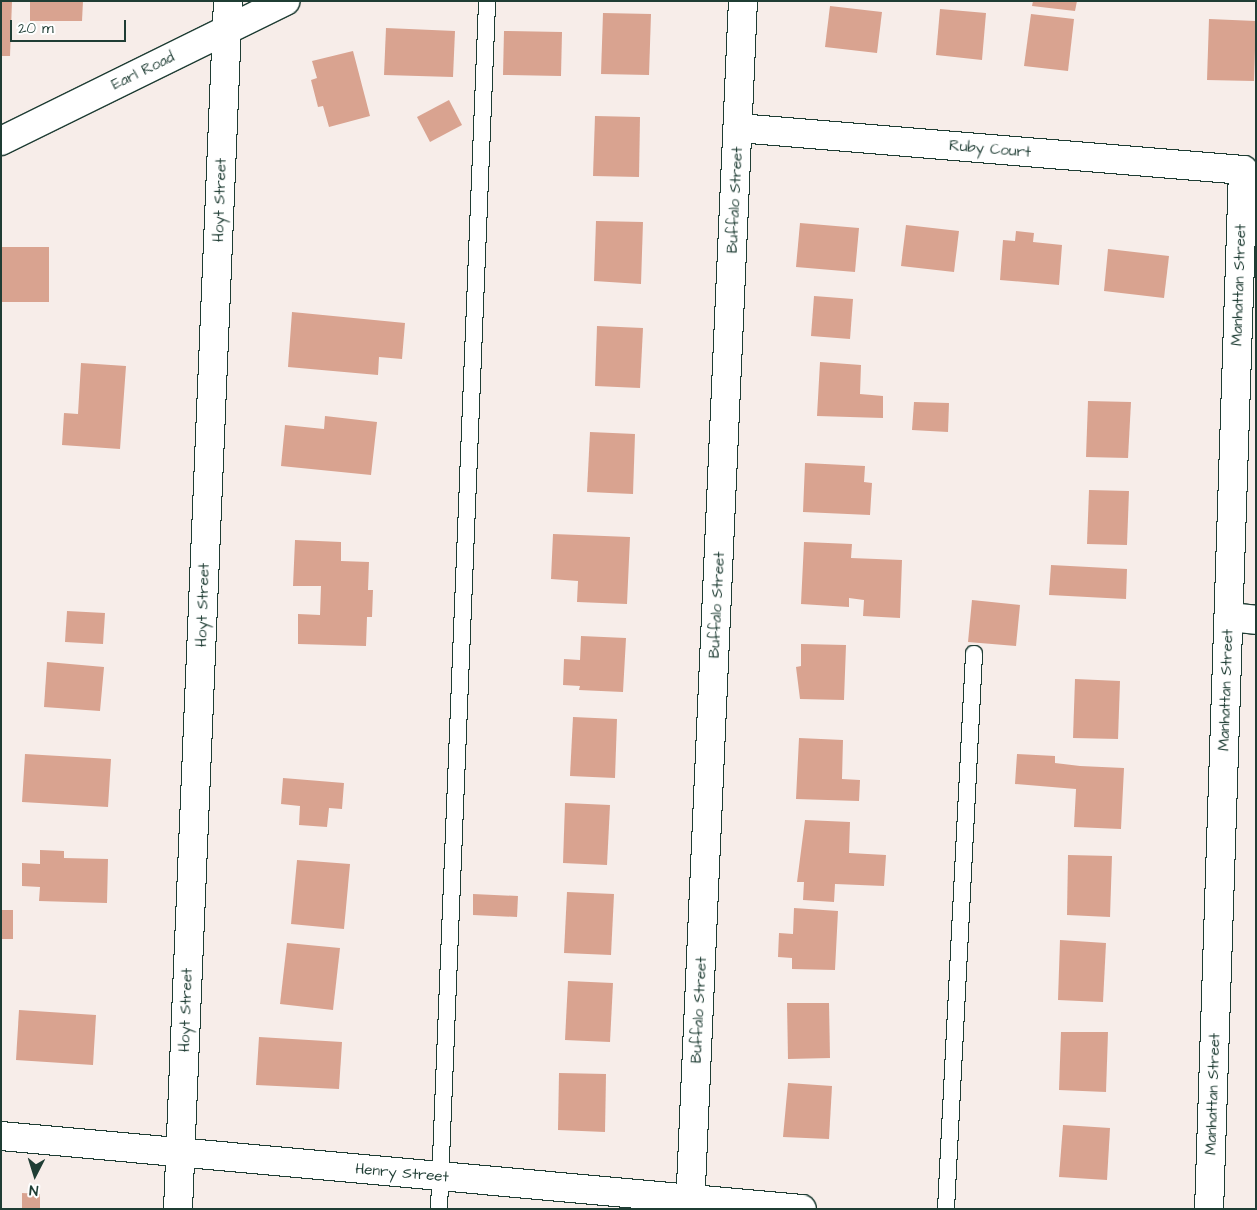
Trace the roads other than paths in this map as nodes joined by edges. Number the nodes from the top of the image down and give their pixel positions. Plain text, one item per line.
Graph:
1 (228, 1) edge
2 (285, 1) edge
3 (487, 1) edge
4 (743, 1) edge
5 (228, 30) junction
6 (738, 128) junction
7 (1, 140) edge
8 (1243, 170) joint
9 (1229, 617) junction
10 (1256, 620) edge
11 (974, 654) dead end
12 (1, 1136) edge
13 (180, 1154) junction
14 (440, 1176) junction
15 (690, 1203) edge
16 (178, 1209) edge
17 (438, 1209) edge
18 (802, 1209) edge
19 (946, 1209) edge
20 (1209, 1209) edge

1 - 5 street, Hoyt Street
2 - 5 street, Earl Road
3 - 14 lane
4 - 6 street, Buffalo Street
5 - 7 street, Earl Road
5 - 13 street, Hoyt Street
6 - 8 street, Ruby Court
6 - 15 street, Buffalo Street
8 - 9 street, Manhattan Street
9 - 10 street
9 - 20 street, Manhattan Street
11 - 19 lane
12 - 13 street, Henry Street
13 - 14 street, Henry Street
13 - 16 street, Hoyt Street
14 - 15 street, Henry Street
14 - 17 lane
15 - 18 street, Henry Street

